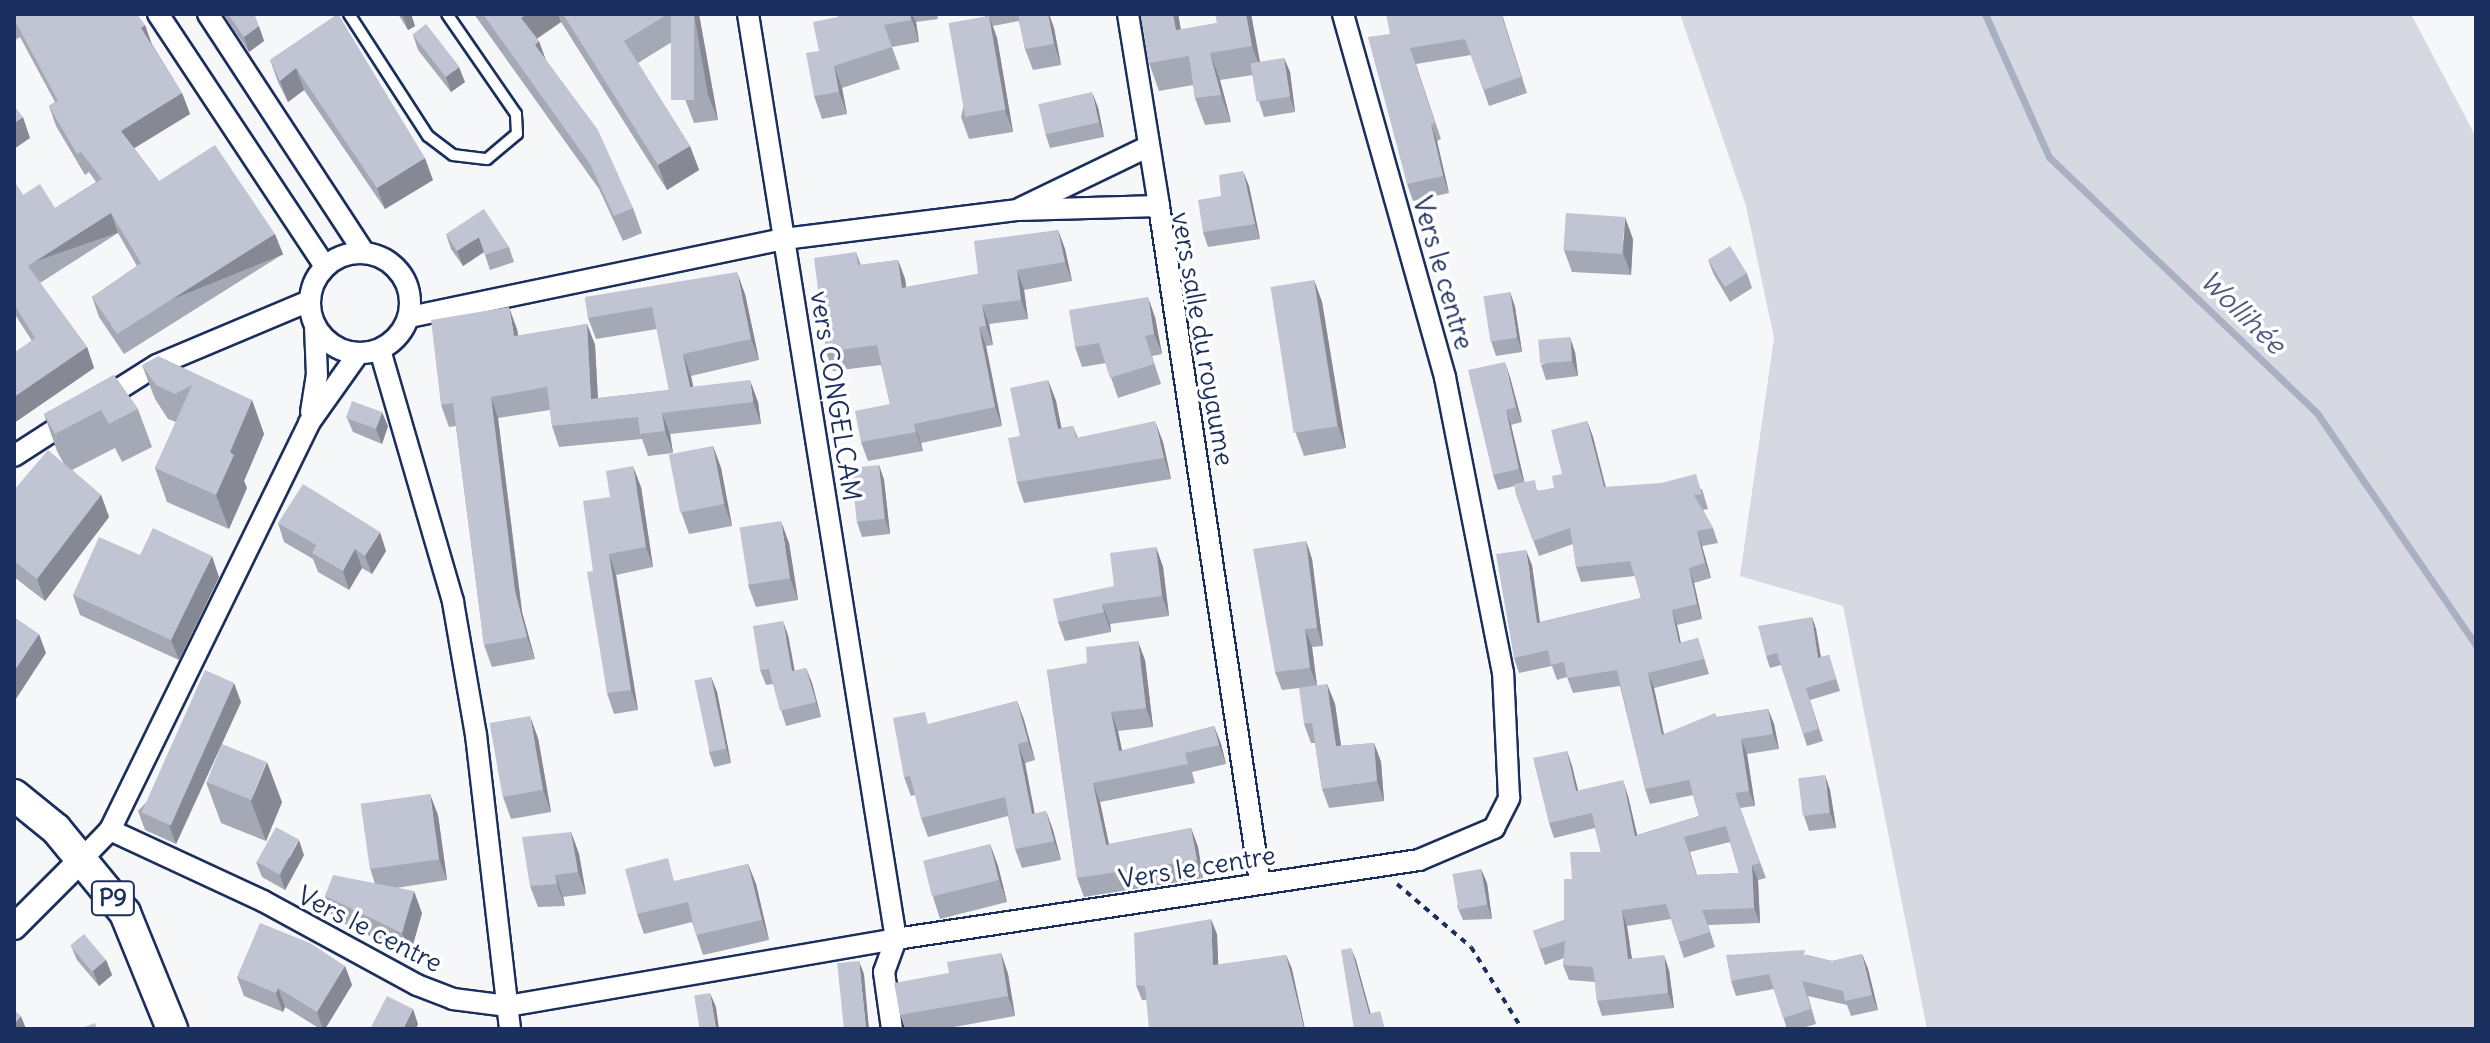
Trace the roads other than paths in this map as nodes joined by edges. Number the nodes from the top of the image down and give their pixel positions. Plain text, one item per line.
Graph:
1 (158, 14) edge
2 (208, 14) edge
3 (349, 14) edge
4 (447, 14) edge
5 (748, 14) edge
6 (1128, 14) edge
7 (1343, 14) edge
8 (1147, 147) junction
9 (1159, 206) junction
10 (1018, 210) junction
11 (784, 239) junction
12 (364, 252) junction
13 (325, 266) junction
14 (309, 301) junction
15 (410, 317) junction
16 (315, 327) junction
17 (380, 350) junction
18 (358, 354) junction
19 (309, 423) junction
20 (14, 456) edge
21 (14, 795) edge
22 (110, 830) junction
23 (82, 859) junction
24 (1260, 883) junction
25 (14, 927) edge
26 (896, 939) junction
27 (508, 1006) junction
28 (172, 1029) edge
29 (510, 1029) edge
30 (892, 1029) edge

1 - 13 street
2 - 12 street
3 - 4 lane
5 - 11 street
6 - 8 street
7 - 24 street, Vers le centre
8 - 9 street
8 - 10 street
9 - 10 street, vers salle du royaume
9 - 24 street, vers salle du royaume
10 - 11 street, vers salle du royaume
11 - 15 street
11 - 26 street, vers CONGELCAM
12 - 13 street
12 - 15 street
13 - 14 street
14 - 16 street
14 - 20 street
15 - 17 street
16 - 18 street
16 - 19 street
17 - 18 street
17 - 27 street
18 - 19 street
19 - 22 street
21 - 23 main road, P9
22 - 23 street
22 - 27 street, Vers le centre
23 - 25 street
23 - 28 main road, P9
24 - 26 street, Vers le centre
26 - 27 street, Vers le centre
26 - 30 street
27 - 29 street

